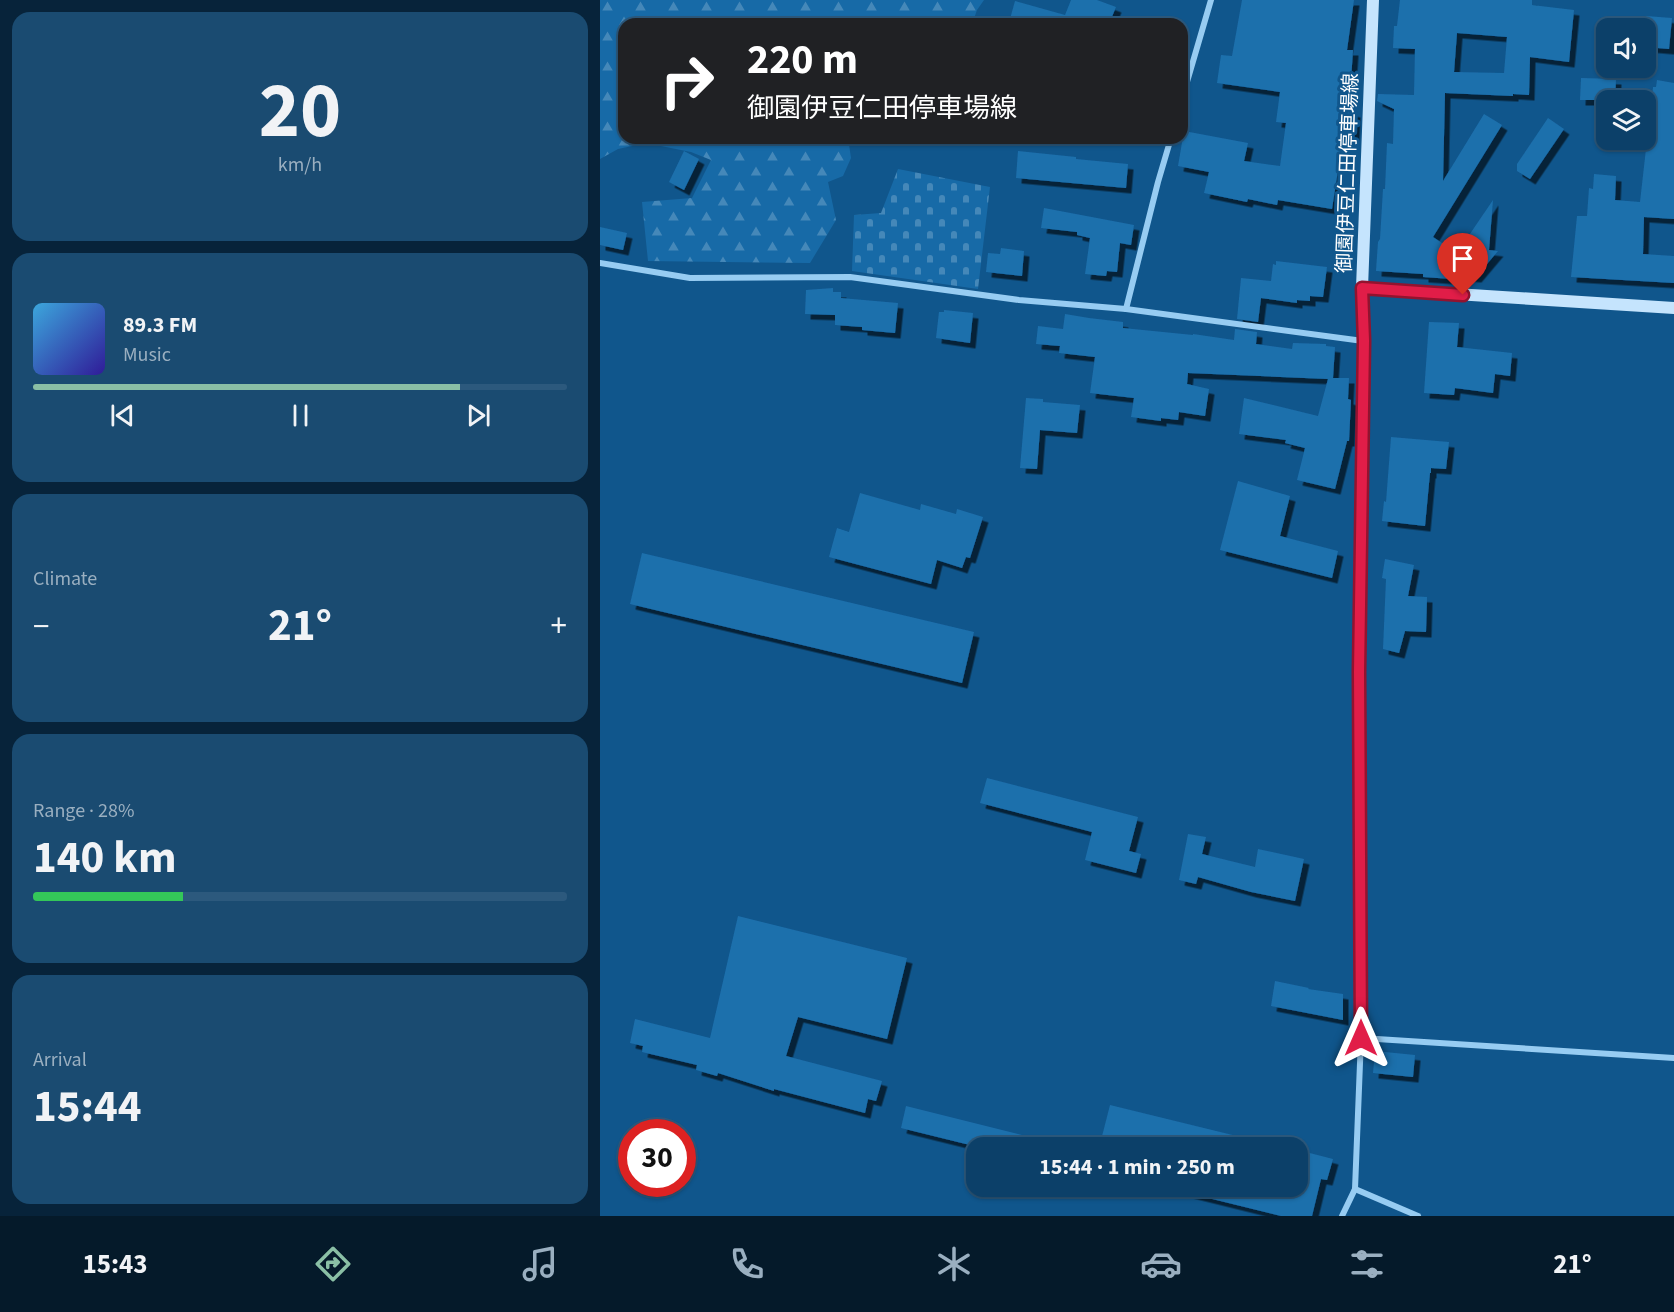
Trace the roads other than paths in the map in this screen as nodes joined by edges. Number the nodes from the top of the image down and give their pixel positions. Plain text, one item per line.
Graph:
1 (1211, 0) edge
2 (1373, 0) edge
3 (1188, 79) edge
4 (1169, 144) edge
5 (600, 263) edge
6 (1362, 288) junction
7 (1126, 309) junction
8 (1674, 309) edge
9 (1364, 341) junction
10 (1361, 1038) junction
11 (1674, 1058) edge
12 (1356, 1189) junction
13 (1342, 1216) edge
14 (1418, 1216) edge

1 - 3 street
2 - 6 main road, 御園伊豆仁田停車場線
4 - 7 street
5 - 7 street
6 - 8 main road, 御園伊豆仁田停車場線
6 - 9 street
7 - 9 street
9 - 10 street
10 - 11 street
10 - 12 street
12 - 13 street
12 - 14 street

